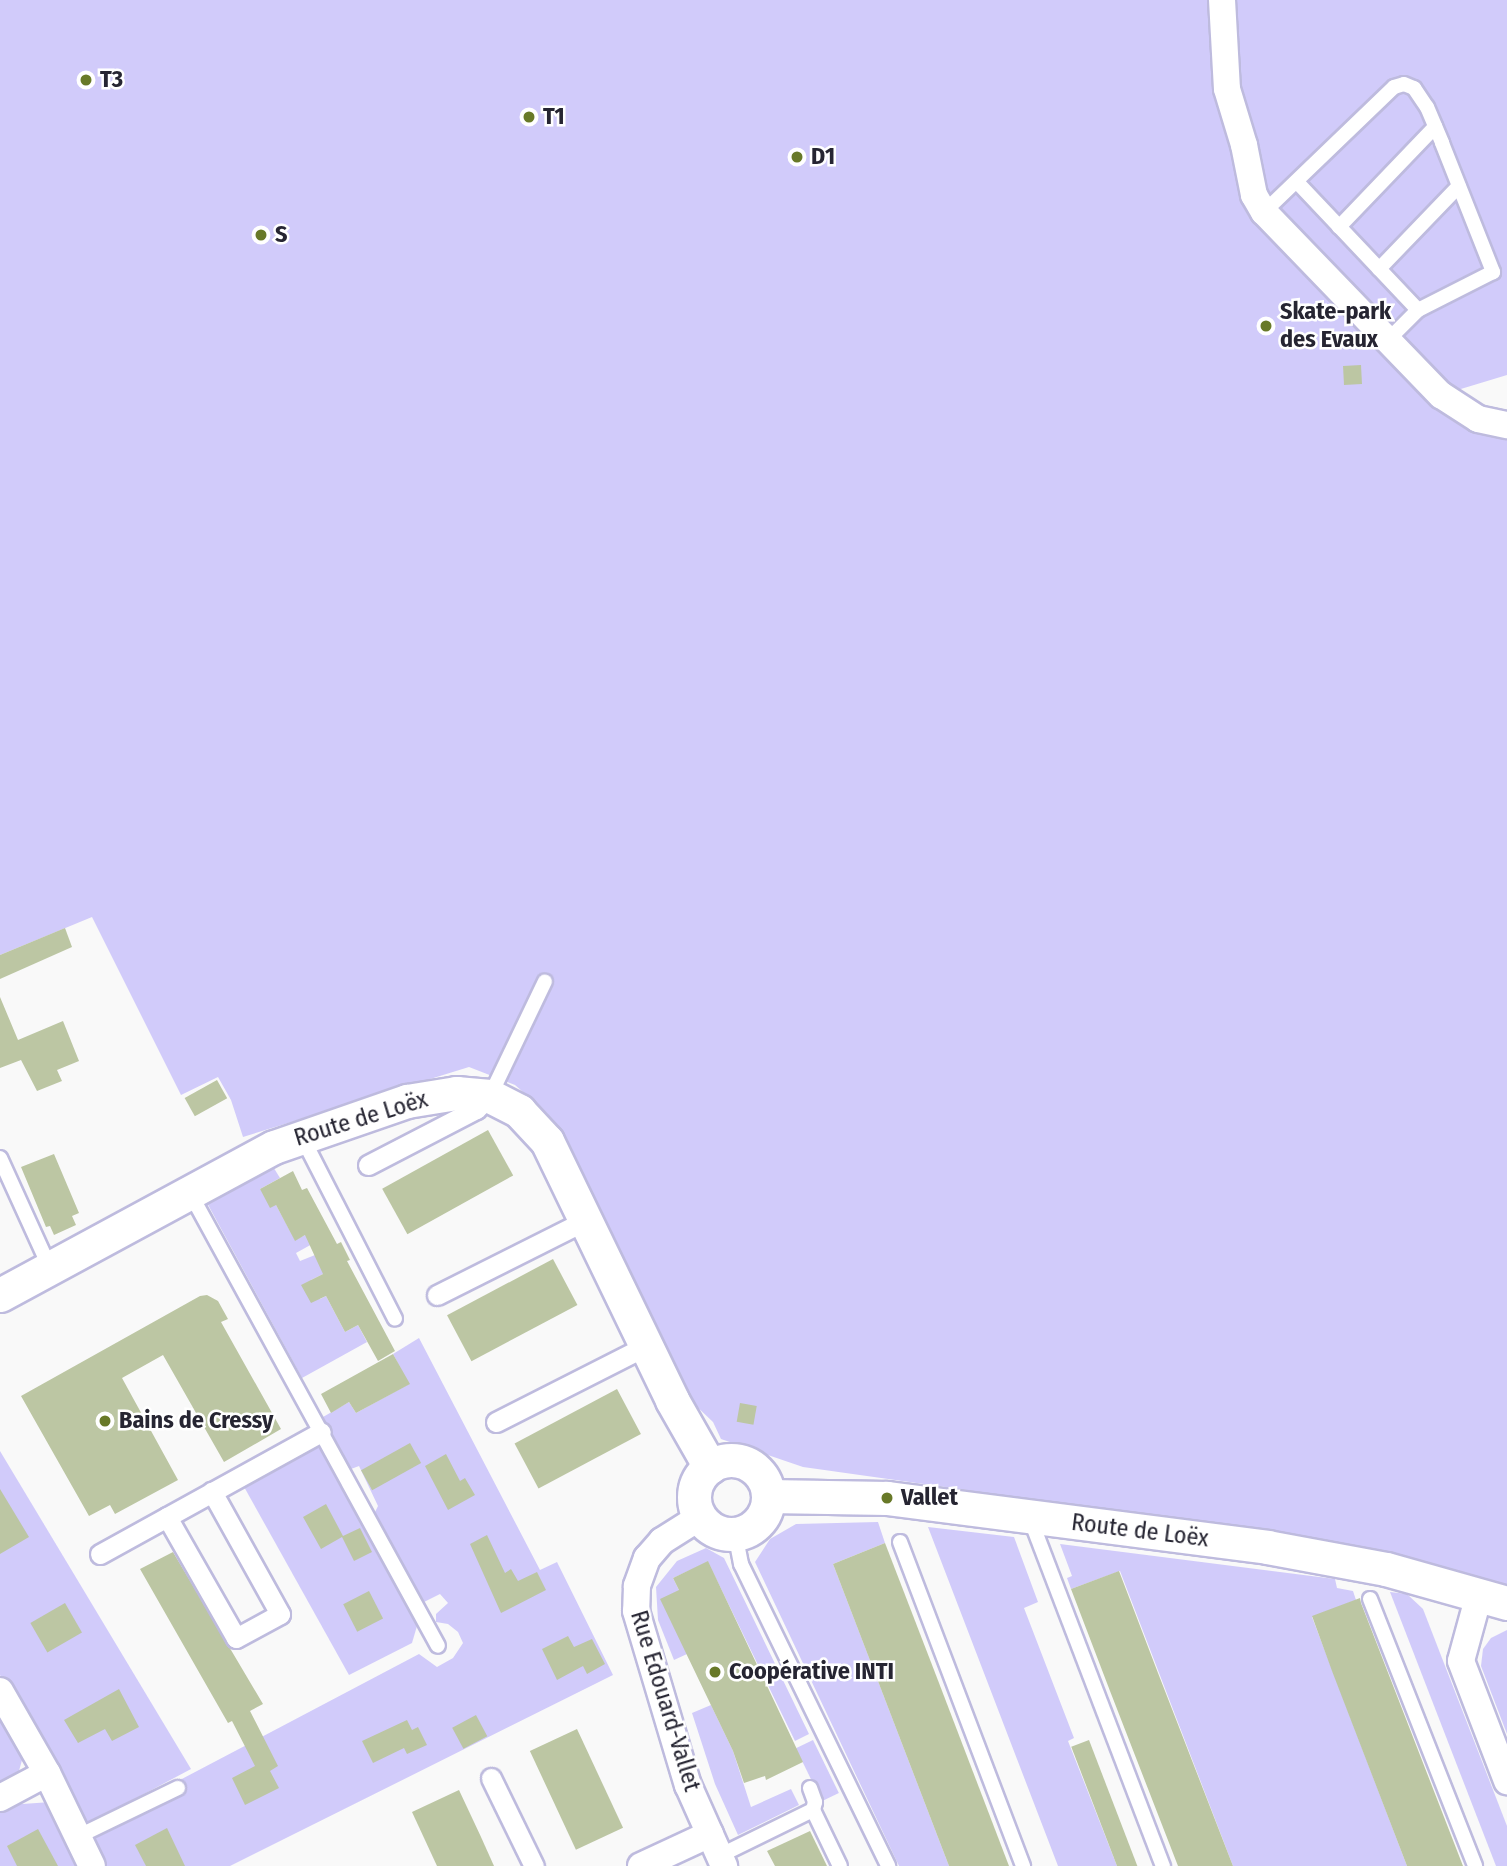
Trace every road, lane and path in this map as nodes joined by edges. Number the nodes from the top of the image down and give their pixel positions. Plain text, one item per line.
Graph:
1 (1222, 0) edge
2 (1435, 127) junction
3 (1297, 182) junction
4 (1459, 186) junction
5 (1264, 212) junction
6 (1339, 227) junction
7 (1379, 269) junction
8 (1419, 310) junction
9 (1387, 341) junction
10 (1507, 425) edge
11 (545, 981) dead end
12 (490, 1096) junction
13 (301, 1136) junction
14 (0, 1158) edge
15 (368, 1165) dead end
16 (189, 1192) junction
17 (586, 1220) junction
18 (50, 1269) junction
19 (437, 1295) dead end
20 (0, 1296) edge
21 (396, 1319) dead end
22 (646, 1346) junction
23 (496, 1422) dead end
24 (321, 1432) junction
25 (710, 1467) junction
26 (212, 1492) junction
27 (768, 1496) junction
28 (1030, 1516) junction
29 (167, 1517) junction
30 (700, 1517) junction
31 (735, 1533) junction
32 (900, 1542) dead end
33 (100, 1554) dead end
34 (1370, 1599) dead end
35 (1493, 1599) edge
36 (438, 1646) dead end
37 (0, 1691) edge
38 (47, 1773) junction
39 (491, 1778) dead end
40 (1507, 1782) edge
41 (178, 1788) dead end
42 (810, 1788) dead end
43 (0, 1798) edge
44 (813, 1810) junction
45 (79, 1836) junction
46 (718, 1852) edge
47 (92, 1866) edge
48 (534, 1866) edge
49 (641, 1866) edge
50 (841, 1866) edge
51 (888, 1866) edge
52 (1023, 1866) edge
53 (1163, 1866) edge
54 (1475, 1866) edge

1 - 5 street
2 - 3 lane
2 - 4 lane
2 - 6 lane
3 - 5 lane
3 - 6 lane
4 - 7 lane
4 - 8 lane
5 - 9 street
6 - 7 lane
7 - 8 lane
8 - 9 lane
9 - 10 street
11 - 12 lane
12 - 13 street, Route de Loëx
12 - 15 street
12 - 17 street, Route de Loëx
13 - 16 street, Route de Loëx
13 - 21 lane
14 - 18 lane
16 - 18 street, Route de Loëx
16 - 24 lane
17 - 19 street
17 - 22 street, Route de Loëx
18 - 20 street, Route de Loëx
22 - 23 street
22 - 25 street, Route de Loëx
24 - 26 street
24 - 36 lane
25 - 27 street
25 - 30 street
26 - 29 street
26 - 29 street
27 - 28 street, Route de Loëx
27 - 31 street
28 - 35 street, Route de Loëx
28 - 53 lane
29 - 33 street
30 - 31 street
30 - 46 street, Rue Edouard-Vallet
31 - 51 lane
32 - 52 lane
34 - 54 lane
35 - 40 street
37 - 38 street
38 - 43 street
38 - 45 street
39 - 48 street
41 - 45 lane
42 - 44 lane
44 - 46 lane
44 - 50 lane
45 - 47 street
46 - 49 street

